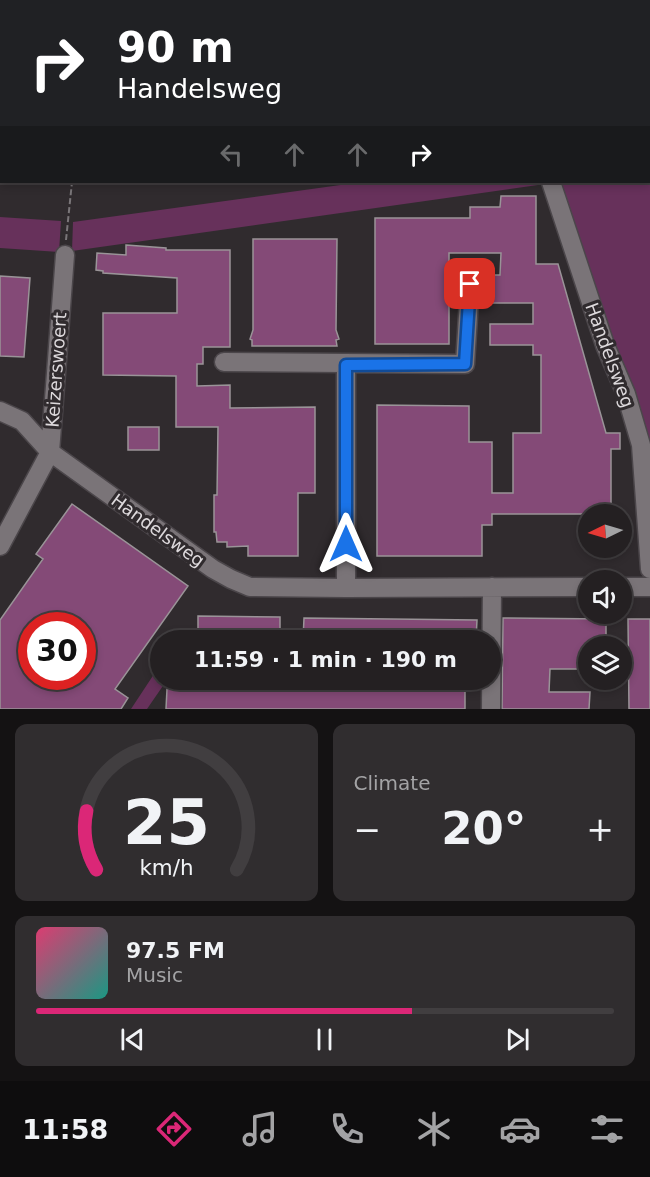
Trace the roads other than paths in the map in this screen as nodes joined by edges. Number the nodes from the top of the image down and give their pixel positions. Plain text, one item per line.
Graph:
1 (551, 183) edge
2 (65, 255) road end
3 (470, 284) dead end
4 (224, 362) dead end
5 (346, 365) junction
6 (0, 411) edge
7 (50, 452) junction
8 (0, 546) edge
9 (650, 569) edge
10 (492, 587) junction
11 (578, 587) edge
12 (632, 587) edge
13 (650, 587) edge
14 (346, 588) junction
15 (492, 709) edge

1 - 9 street, Handelsweg
2 - 7 street, Keizerswoert
3 - 5 street
4 - 5 street
5 - 14 street
6 - 7 street, Handelsweg
7 - 8 street, Keizerswoert
7 - 14 street, Handelsweg
10 - 11 street, Handelsweg
10 - 14 street, Handelsweg
10 - 15 street
12 - 13 street

